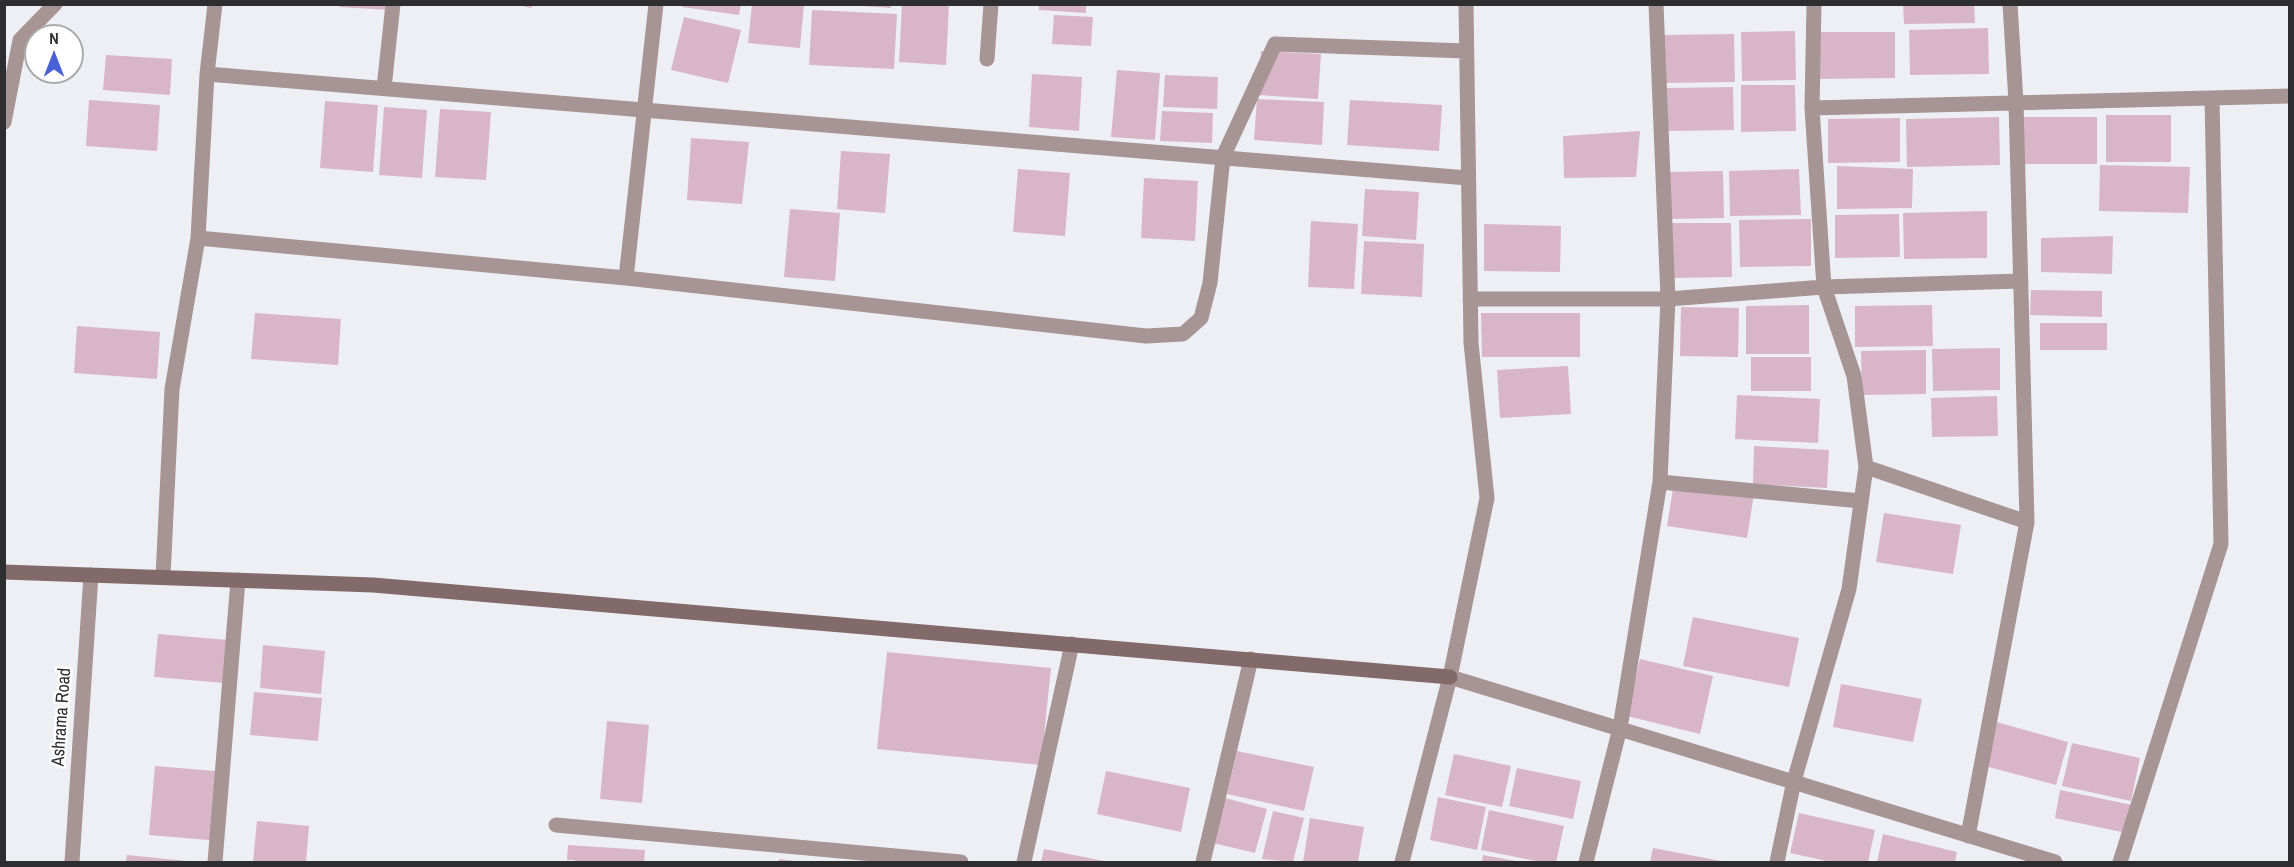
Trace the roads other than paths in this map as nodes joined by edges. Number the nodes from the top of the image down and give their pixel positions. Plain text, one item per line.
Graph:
1 (55, 4) edge
2 (215, 4) edge
3 (393, 4) edge
4 (656, 4) edge
5 (991, 4) edge
6 (1466, 4) edge
7 (1656, 4) edge
8 (1814, 4) edge
9 (2010, 4) edge
10 (1466, 51) junction
11 (987, 59) dead end
12 (207, 74) junction
13 (384, 88) junction
14 (2289, 96) edge
15 (2212, 98) junction
16 (2016, 102) junction
17 (1812, 108) junction
18 (644, 110) junction
19 (4, 122) edge
20 (1222, 157) junction
21 (1468, 178) junction
22 (198, 238) junction
23 (626, 279) junction
24 (2021, 281) junction
25 (1824, 287) junction
26 (1470, 299) junction
27 (1668, 299) junction
28 (1866, 467) junction
29 (1660, 482) junction
30 (1861, 501) junction
31 (2027, 522) junction
32 (4, 572) edge
33 (91, 575) junction
34 (163, 578) junction
35 (238, 580) junction
36 (1072, 645) junction
37 (1251, 659) junction
38 (1450, 677) junction
39 (1620, 728) junction
40 (1794, 781) junction
41 (556, 825) dead end
42 (1968, 836) junction
43 (72, 862) edge
44 (215, 862) edge
45 (961, 862) edge
46 (1024, 862) edge
47 (1203, 862) edge
48 (1402, 862) edge
49 (1586, 862) edge
50 (1777, 862) edge
51 (2055, 862) edge
52 (2120, 862) edge

1 - 19 street
2 - 12 street
3 - 13 street
4 - 18 street
5 - 11 street
6 - 10 street
7 - 27 street
8 - 17 street
9 - 16 street
10 - 20 street
10 - 21 street
12 - 13 street
12 - 22 street
13 - 18 street
14 - 15 street
15 - 16 street
15 - 52 street
16 - 17 street
16 - 24 street
17 - 25 street
18 - 20 street
18 - 23 street
20 - 21 street
20 - 23 street
21 - 26 street
22 - 23 street
22 - 34 street
24 - 25 street
24 - 31 street
25 - 27 street
25 - 28 street
26 - 27 street
26 - 38 street
27 - 29 street
28 - 30 street
28 - 31 street
29 - 30 street
29 - 39 street
30 - 40 street
31 - 42 street
32 - 33 street
33 - 34 street
33 - 43 street, Ashrama Road
34 - 35 street
35 - 36 street
35 - 44 street
36 - 37 street
36 - 46 street
37 - 38 street
37 - 47 street
38 - 39 street
38 - 48 street
39 - 40 street
39 - 49 street
40 - 42 street
40 - 50 street
41 - 45 street
42 - 51 street

